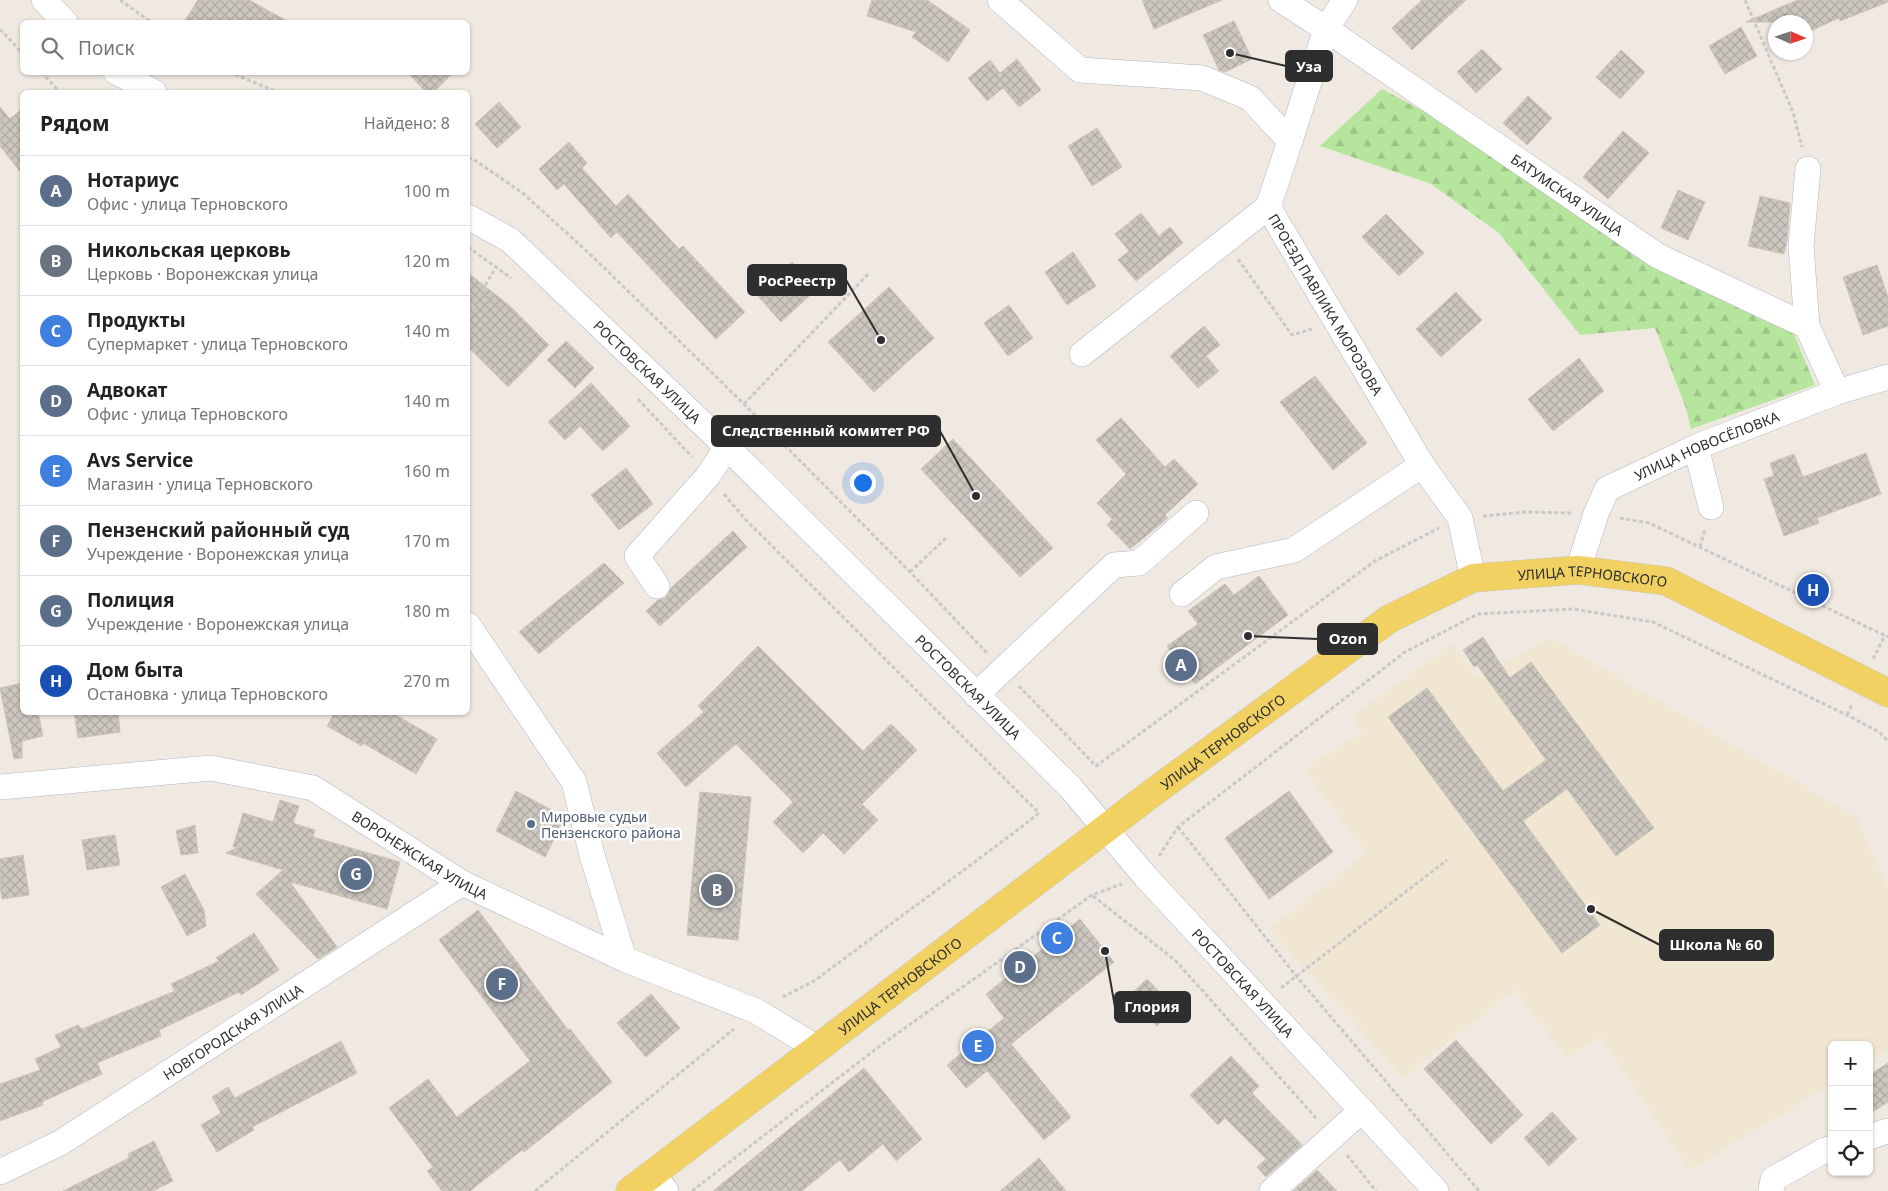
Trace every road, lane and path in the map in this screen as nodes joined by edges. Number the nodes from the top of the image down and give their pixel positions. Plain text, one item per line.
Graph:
1 (44, 0) edge
2 (120, 0) edge
3 (1000, 0) edge
4 (1281, 0) edge
5 (1344, 0) edge
6 (1745, 0) edge
7 (63, 20) edge
8 (148, 20) edge
9 (0, 29) edge
10 (1326, 29) junction
11 (20, 51) edge
12 (44, 75) edge
13 (122, 75) edge
14 (236, 75) edge
15 (58, 90) edge
16 (150, 90) edge
17 (272, 90) edge
18 (1290, 141) junction
19 (470, 158) edge
20 (1808, 169) joint
21 (1268, 207) junction
22 (470, 218) edge
23 (1225, 240) junction
24 (470, 248) edge
25 (497, 266) junction
26 (869, 273) dead end
27 (512, 278) dead end
28 (470, 310) edge
29 (1336, 321) junction
30 (1807, 326) junction
31 (1082, 354) dead end
32 (1888, 377) edge
33 (1837, 392) junction
34 (633, 394) dead end
35 (744, 404) junction
36 (1696, 447) junction
37 (727, 448) junction
38 (1422, 465) junction
39 (708, 476) junction
40 (1711, 507) dead end
41 (1196, 514) dead end
42 (946, 538) dead end
43 (1578, 570) junction
44 (910, 572) junction
45 (1473, 578) junction
46 (657, 586) dead end
47 (1182, 594) dead end
48 (470, 628) edge
49 (1885, 635) dead end
50 (1871, 663) dead end
51 (1004, 670) junction
52 (1888, 693) edge
53 (976, 695) junction
54 (1888, 741) edge
55 (1114, 753) dead end
56 (2, 782) edge
57 (1039, 813) dead end
58 (1178, 827) junction
59 (1105, 829) junction
60 (1447, 860) dead end
61 (1145, 876) junction
62 (462, 884) junction
63 (1092, 895) junction
64 (624, 959) junction
65 (1297, 977) junction
66 (1262, 1001) junction
67 (818, 1048) junction
68 (1362, 1110) junction
69 (1888, 1131) edge
70 (1332, 1136) junction
71 (1873, 1136) edge
72 (1828, 1149) edge
73 (0, 1172) edge
74 (659, 1182) edge
75 (630, 1191) edge
76 (692, 1191) edge
77 (1272, 1191) edge
78 (1376, 1191) edge
79 (1436, 1191) edge
80 (1479, 1191) edge
81 (1771, 1191) edge

1 - 7 street
2 - 8 path
3 - 18 street
4 - 10 street, БАТУМСКАЯ УЛИЦА
5 - 10 street, ПРОЕЗД ПАВЛИКА МОРОЗОВА
6 - 20 path
9 - 11 path
10 - 18 street, ПРОЕЗД ПАВЛИКА МОРОЗОВА
10 - 30 street, БАТУМСКАЯ УЛИЦА
12 - 15 path
13 - 16 street
14 - 17 path
18 - 21 street, ПРОЕЗД ПАВЛИКА МОРОЗОВА
19 - 35 path
20 - 30 street
21 - 23 street
21 - 29 street, ПРОЕЗД ПАВЛИКА МОРОЗОВА
22 - 37 street, РОСТОВСКАЯ УЛИЦА
23 - 29 path
23 - 31 street
24 - 25 path
25 - 27 path
25 - 28 path
26 - 35 path
29 - 38 street, ПРОЕЗД ПАВЛИКА МОРОЗОВА
30 - 33 street
32 - 33 street, УЛИЦА НОВОСЁЛОВКА
33 - 36 street, УЛИЦА НОВОСЁЛОВКА
34 - 39 path
35 - 44 path
36 - 40 street
36 - 43 street, УЛИЦА НОВОСЁЛОВКА
37 - 39 street
37 - 53 street, РОСТОВСКАЯ УЛИЦА
38 - 45 street, ПРОЕЗД ПАВЛИКА МОРОЗОВА
38 - 47 street
39 - 46 street
39 - 57 path
41 - 51 street
42 - 44 path
43 - 45 main road, УЛИЦА ТЕРНОВСКОГО
43 - 52 main road, УЛИЦА ТЕРНОВСКОГО
44 - 51 path
45 - 59 main road, УЛИЦА ТЕРНОВСКОГО
48 - 64 street
49 - 50 path
51 - 53 street
51 - 55 path
53 - 59 street, РОСТОВСКАЯ УЛИЦА
54 - 58 path
56 - 62 street, ВОРОНЕЖСКАЯ УЛИЦА
58 - 61 path
58 - 65 path
59 - 61 street, РОСТОВСКАЯ УЛИЦА
59 - 67 main road, УЛИЦА ТЕРНОВСКОГО
60 - 65 path
61 - 63 path
61 - 66 street, РОСТОВСКАЯ УЛИЦА
62 - 64 street, ВОРОНЕЖСКАЯ УЛИЦА
62 - 73 street, НОВГОРОДСКАЯ УЛИЦА
63 - 70 path
63 - 76 path
64 - 67 street, ВОРОНЕЖСКАЯ УЛИЦА
65 - 66 path
65 - 80 path
66 - 68 street, РОСТОВСКАЯ УЛИЦА
67 - 74 main road, УЛИЦА ТЕРНОВСКОГО
68 - 70 street
68 - 79 street, РОСТОВСКАЯ УЛИЦА
69 - 71 street
70 - 77 street
70 - 78 path
72 - 81 street
74 - 75 main road, УЛИЦА ТЕРНОВСКОГО

